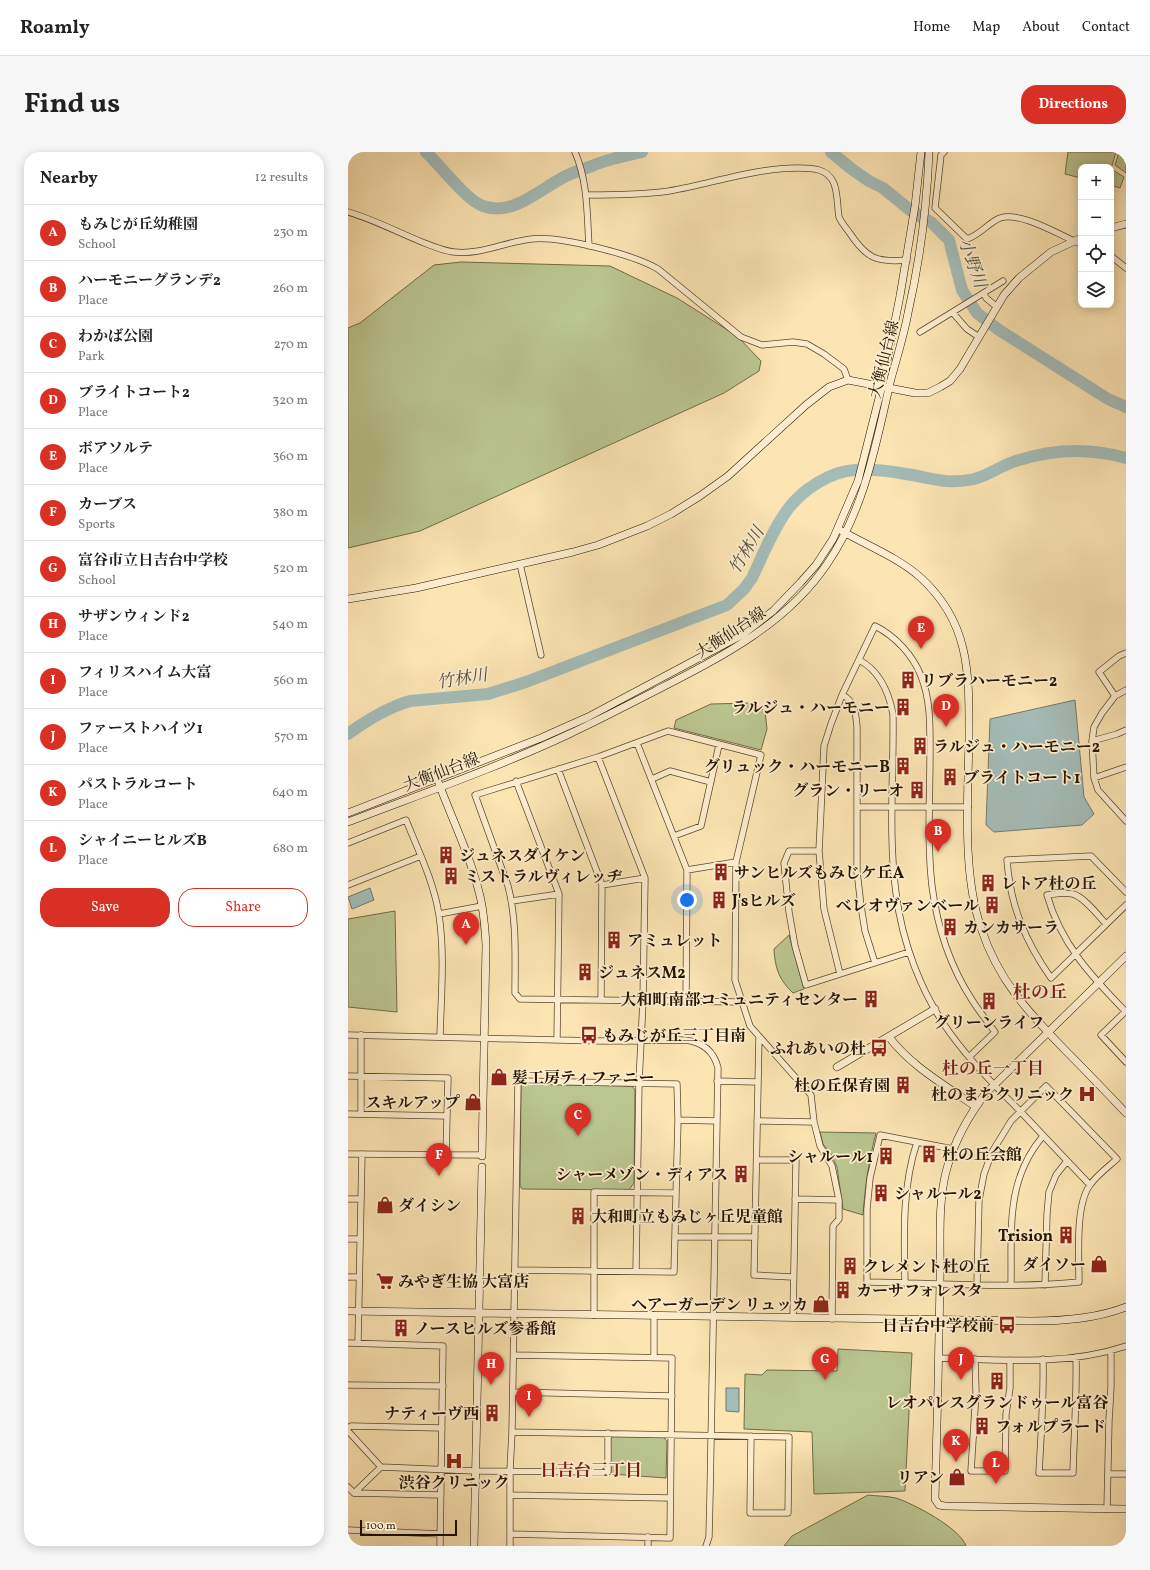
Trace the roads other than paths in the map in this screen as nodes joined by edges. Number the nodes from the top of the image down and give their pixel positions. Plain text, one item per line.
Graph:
1 (575, 152) edge
2 (921, 152) edge
3 (929, 152) edge
4 (944, 152) edge
5 (587, 196) junction
6 (348, 212) edge
7 (1126, 224) edge
8 (1114, 227) edge
9 (1078, 239) edge
10 (1074, 241) junction
11 (1078, 243) edge
12 (589, 246) junction
13 (1114, 258) edge
14 (907, 260) junction
15 (1126, 268) edge
16 (1003, 281) dead end
17 (984, 294) junction
18 (995, 310) junction
19 (955, 311) junction
20 (920, 332) dead end
21 (981, 334) junction
22 (848, 380) junction
23 (882, 386) junction
24 (889, 388) junction
25 (838, 529) junction
26 (846, 534) junction
27 (520, 564) junction
28 (348, 599) edge
29 (1126, 652) edge
30 (541, 655) dead end
31 (859, 660) junction
32 (1126, 690) edge
33 (842, 695) junction
34 (1115, 696) junction
35 (1126, 730) edge
36 (1092, 741) junction
37 (638, 743) junction
38 (719, 745) junction
39 (598, 757) junction
40 (1126, 767) edge
41 (558, 770) junction
42 (437, 778) junction
43 (1094, 778) junction
44 (652, 779) junction
45 (516, 781) junction
46 (711, 782) junction
47 (440, 787) junction
48 (857, 807) junction
49 (892, 807) junction
50 (930, 807) junction
51 (968, 807) junction
52 (1126, 811) edge
53 (348, 813) edge
54 (1121, 816) junction
55 (1126, 821) edge
56 (348, 822) edge
57 (674, 836) junction
58 (348, 843) edge
59 (819, 851) junction
60 (421, 856) junction
61 (736, 862) junction
62 (688, 870) junction
63 (645, 878) junction
64 (348, 885) edge
65 (602, 885) junction
66 (1126, 892) edge
67 (559, 894) junction
68 (512, 901) junction
69 (1126, 905) edge
70 (482, 906) junction
71 (439, 914) junction
72 (1106, 924) junction
73 (909, 952) junction
74 (1075, 954) junction
75 (1126, 956) edge
76 (875, 963) junction
77 (840, 974) junction
78 (1098, 983) junction
79 (558, 999) junction
80 (601, 999) junction
81 (643, 1000) junction
82 (686, 1000) junction
83 (741, 1002) junction
84 (935, 1009) junction
85 (1126, 1012) edge
86 (1047, 1032) junction
87 (348, 1035) edge
88 (361, 1036) junction
89 (889, 1036) junction
90 (440, 1037) junction
91 (759, 1037) junction
92 (484, 1038) junction
93 (557, 1040) junction
94 (640, 1041) junction
95 (969, 1057) junction
96 (1125, 1060) edge
97 (837, 1067) dead end
98 (348, 1076) edge
99 (361, 1076) junction
100 (717, 1081) junction
101 (639, 1082) junction
102 (757, 1082) junction
103 (994, 1085) junction
104 (976, 1107) junction
105 (1020, 1112) junction
106 (1126, 1113) edge
107 (348, 1114) edge
108 (361, 1114) junction
109 (448, 1116) junction
110 (678, 1120) junction
111 (717, 1121) junction
112 (757, 1121) junction
113 (814, 1122) junction
114 (1043, 1136) junction
115 (917, 1142) junction
116 (953, 1149) junction
117 (348, 1154) edge
118 (362, 1154) junction
119 (446, 1154) junction
120 (482, 1155) joint
121 (757, 1160) junction
122 (1067, 1161) junction
123 (482, 1167) dead end
124 (1090, 1184) junction
125 (637, 1192) junction
126 (676, 1193) junction
127 (361, 1199) junction
128 (795, 1199) junction
129 (348, 1200) edge
130 (839, 1200) junction
131 (675, 1237) junction
132 (714, 1237) junction
133 (755, 1237) junction
134 (348, 1239) edge
135 (360, 1239) junction
136 (514, 1270) junction
137 (594, 1271) junction
138 (636, 1271) junction
139 (348, 1277) edge
140 (359, 1277) junction
141 (793, 1277) junction
142 (904, 1283) junction
143 (940, 1284) junction
144 (977, 1285) junction
145 (1011, 1285) junction
146 (1045, 1285) junction
147 (1126, 1307) edge
148 (348, 1311) edge
149 (358, 1311) junction
150 (478, 1313) junction
151 (514, 1313) junction
152 (594, 1315) junction
153 (654, 1315) junction
154 (713, 1316) junction
155 (792, 1317) junction
156 (832, 1319) junction
157 (938, 1320) junction
158 (358, 1342) junction
159 (348, 1343) edge
160 (1126, 1346) edge
161 (1111, 1351) junction
162 (514, 1355) junction
163 (654, 1357) junction
164 (939, 1358) junction
165 (1076, 1358) junction
166 (975, 1359) junction
167 (1010, 1360) junction
168 (1043, 1360) junction
169 (348, 1385) edge
170 (444, 1386) junction
171 (513, 1392) junction
172 (672, 1396) junction
173 (442, 1428) junction
174 (348, 1430) edge
175 (512, 1432) junction
176 (608, 1433) junction
177 (671, 1435) junction
178 (711, 1436) junction
179 (751, 1436) junction
180 (381, 1467) junction
181 (442, 1470) junction
182 (510, 1470) junction
183 (476, 1471) junction
184 (1108, 1474) junction
185 (1126, 1474) edge
186 (348, 1487) edge
187 (354, 1493) junction
188 (440, 1495) junction
189 (510, 1495) junction
190 (670, 1498) junction
191 (1107, 1509) junction
192 (1126, 1509) edge
193 (348, 1530) edge
194 (440, 1534) junction
195 (511, 1534) junction
196 (648, 1537) junction
197 (440, 1546) edge
198 (474, 1546) edge
199 (510, 1546) edge
200 (648, 1546) edge
201 (706, 1546) edge

1 - 5 street
2 - 14 street, 大衡仙台線
3 - 24 street, 大衡仙台線
4 - 10 street
5 - 12 street
5 - 14 street
6 - 12 street
7 - 8 street
9 - 10 street
10 - 11 street
10 - 18 street
12 - 22 street
13 - 15 street
14 - 23 street, 大衡仙台線
16 - 17 street
17 - 18 street
17 - 19 street
18 - 21 street
19 - 20 street
19 - 21 street
21 - 24 street
22 - 23 street
22 - 27 street
23 - 24 street
23 - 25 street, 大衡仙台線
24 - 26 street, 大衡仙台線
25 - 26 street
25 - 42 street, 大衡仙台線
26 - 47 street, 大衡仙台線
26 - 51 street
27 - 28 street
27 - 30 street
29 - 34 street
31 - 33 street
31 - 49 street
31 - 50 street
32 - 34 street
33 - 48 street
33 - 59 street
34 - 36 street
35 - 36 street
36 - 43 street
37 - 38 street
37 - 39 street
37 - 44 street
38 - 46 street
38 - 61 street
39 - 41 street
39 - 63 street
40 - 43 street
41 - 45 street
41 - 65 street
42 - 47 street
42 - 53 street, 大衡仙台線
43 - 54 street
44 - 46 street
44 - 57 street
45 - 67 street
45 - 68 street
46 - 57 street
47 - 56 street, 大衡仙台線
47 - 70 street
48 - 49 street
48 - 76 street
49 - 50 street
49 - 73 street
50 - 51 street
50 - 95 street
51 - 86 street
52 - 54 street
54 - 55 street
57 - 62 street
58 - 60 street
59 - 77 street
59 - 77 street
60 - 64 street
60 - 71 street
61 - 62 street
61 - 83 street
62 - 82 street
63 - 65 street
63 - 81 street
65 - 80 street
66 - 74 street
67 - 68 street
67 - 79 street
68 - 79 street
69 - 72 street
70 - 71 street
70 - 92 street
71 - 90 street
72 - 74 street
72 - 74 street
73 - 76 street
73 - 84 street
74 - 78 street
75 - 78 street
76 - 77 street
78 - 85 street
78 - 86 street
79 - 80 street
79 - 93 street
80 - 81 street
81 - 82 street
81 - 94 street
82 - 83 street
83 - 91 street
84 - 89 street
84 - 95 street
85 - 96 street
86 - 103 street
86 - 106 street
87 - 88 street
88 - 90 street
88 - 99 street
89 - 97 street
89 - 104 street
90 - 92 street
91 - 102 street
91 - 113 street
92 - 93 street
92 - 120 street
93 - 94 street
94 - 100 street
94 - 101 street
95 - 103 street
98 - 99 street
99 - 108 street
99 - 109 street
100 - 102 street
100 - 111 street
101 - 110 street
101 - 125 street
101 - 136 street
102 - 112 street
103 - 104 street
103 - 105 street
104 - 116 street
105 - 114 street
105 - 124 street
105 - 144 street
107 - 108 street
108 - 109 street
109 - 119 street
110 - 111 street
110 - 126 street
111 - 132 street
112 - 113 street
112 - 121 street
113 - 130 street
114 - 122 street
114 - 145 street
115 - 116 street
115 - 142 street
115 - 142 street
116 - 143 street
117 - 118 street
118 - 119 street
118 - 127 street
119 - 120 street
121 - 128 street
121 - 133 street
122 - 124 street
122 - 146 street
123 - 150 street
124 - 146 street
125 - 126 street
125 - 137 street
125 - 138 street
126 - 131 street
127 - 129 street
127 - 135 street
128 - 130 street
128 - 141 street
130 - 156 street
131 - 132 street
131 - 138 street
132 - 133 street
132 - 154 street
133 - 141 street
134 - 135 street
135 - 140 street
136 - 137 street
136 - 151 street
137 - 138 street
137 - 152 street
139 - 140 street
140 - 149 street
141 - 155 street
142 - 143 street
143 - 144 street
143 - 157 street
144 - 145 street
145 - 146 street
147 - 157 street
148 - 149 street
149 - 150 street
149 - 158 street
150 - 151 street
150 - 183 street
151 - 152 street
151 - 162 street
152 - 153 street
153 - 154 street
153 - 163 street
154 - 155 street
154 - 178 street
155 - 156 street
156 - 157 street
157 - 164 street
158 - 159 street
158 - 170 street
160 - 161 street
161 - 165 street
161 - 184 street
162 - 163 street
162 - 171 street
163 - 172 street
164 - 166 street
164 - 191 street
165 - 168 street
165 - 168 street
166 - 167 street
166 - 167 street
167 - 168 street
169 - 170 street
170 - 173 street
171 - 172 street
171 - 175 street
172 - 177 street
173 - 174 street
173 - 181 street
174 - 180 street
175 - 176 street
175 - 182 street
176 - 177 street
176 - 182 street
177 - 178 street
177 - 190 street
178 - 179 street
178 - 201 street
179 - 179 street
180 - 181 street
180 - 187 street
181 - 183 street
181 - 188 street
182 - 183 street
182 - 189 street
183 - 198 street
184 - 185 street
184 - 191 street
186 - 187 street
187 - 188 street
188 - 194 street
189 - 190 street
189 - 195 street
190 - 196 street
191 - 192 street
193 - 194 street
194 - 197 street
195 - 196 street
195 - 199 street
196 - 200 street

